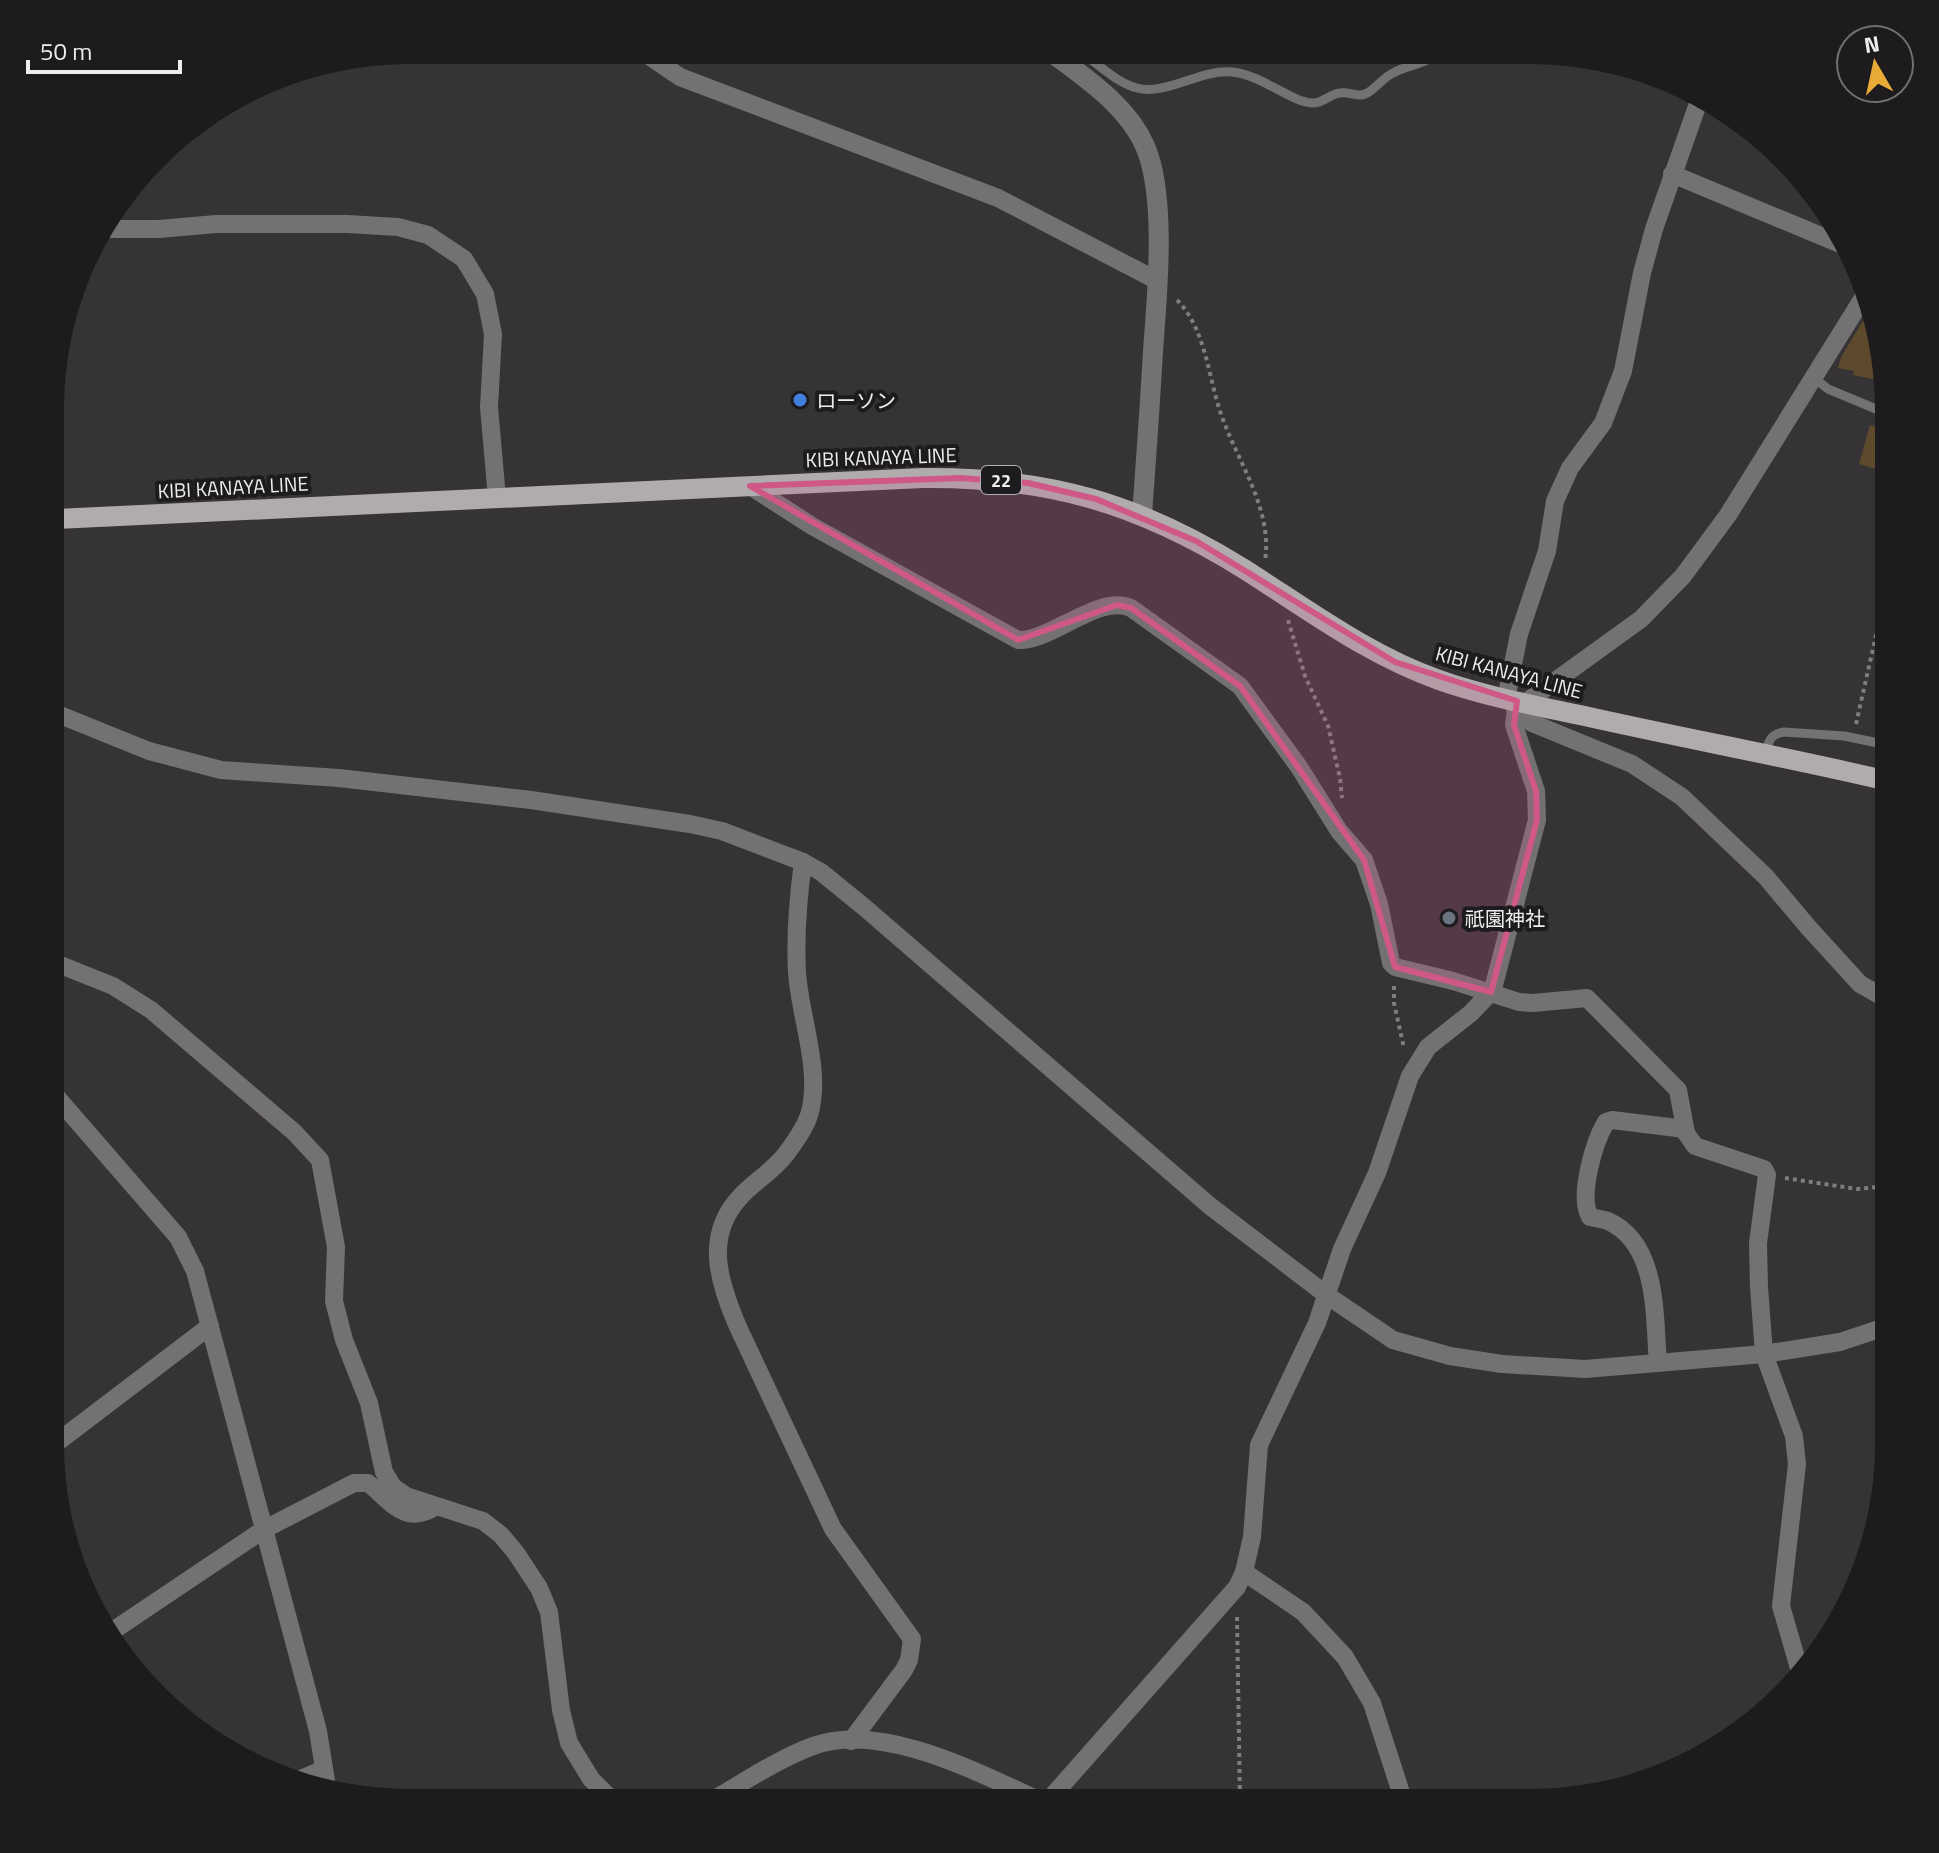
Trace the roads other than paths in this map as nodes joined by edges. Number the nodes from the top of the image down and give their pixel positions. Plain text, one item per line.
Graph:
1 (661, 64) edge
2 (1067, 64) edge
3 (1098, 64) edge
4 (1417, 64) edge
5 (1697, 107) edge
6 (1672, 174) junction
7 (114, 229) edge
8 (1831, 240) edge
9 (1158, 281) junction
10 (1859, 304) edge
11 (1812, 377) junction
12 (1875, 409) edge
13 (750, 486) junction
14 (497, 498) junction
15 (1142, 515) junction
16 (64, 519) edge
17 (1516, 703) junction
18 (64, 717) edge
19 (1875, 742) edge
20 (1765, 754) junction
21 (1875, 778) edge
22 (803, 862) junction
23 (64, 966) edge
24 (1491, 992) junction
25 (1875, 993) edge
26 (64, 1106) edge
27 (1685, 1129) junction
28 (1328, 1296) junction
29 (210, 1326) junction
30 (1875, 1330) edge
31 (1764, 1354) junction
32 (1658, 1363) junction
33 (64, 1437) edge
34 (436, 1506) junction
35 (263, 1530) junction
36 (1240, 1579) junction
37 (117, 1628) edge
38 (1797, 1662) edge
39 (851, 1741) junction
40 (326, 1778) edge
41 (601, 1789) edge
42 (732, 1789) edge
43 (1016, 1789) edge
44 (1056, 1789) edge
45 (1400, 1789) edge

1 - 9 street
2 - 9 street
3 - 4 lane
5 - 6 street
6 - 8 street
6 - 17 street
7 - 14 street
9 - 15 street
10 - 11 street
11 - 12 lane
11 - 17 street
13 - 14 main road, KIBI KANAYA LINE / 22
13 - 15 main road, KIBI KANAYA LINE / 22
13 - 24 street
14 - 16 main road, KIBI KANAYA LINE / 22
15 - 17 main road, KIBI KANAYA LINE / 22
17 - 20 main road, KIBI KANAYA LINE / 22
17 - 24 street
17 - 25 street
18 - 22 street
19 - 20 lane
20 - 21 main road, KIBI KANAYA LINE / 22
22 - 28 street
22 - 39 street
23 - 34 street
24 - 27 street
24 - 28 street
26 - 29 street
27 - 31 street
27 - 32 street
28 - 32 street
28 - 36 street
29 - 33 street
29 - 35 street
30 - 31 street
31 - 32 street
31 - 38 street
34 - 35 street
34 - 41 street
35 - 37 street
35 - 40 street
36 - 44 street
36 - 45 street
39 - 42 street
39 - 43 street

